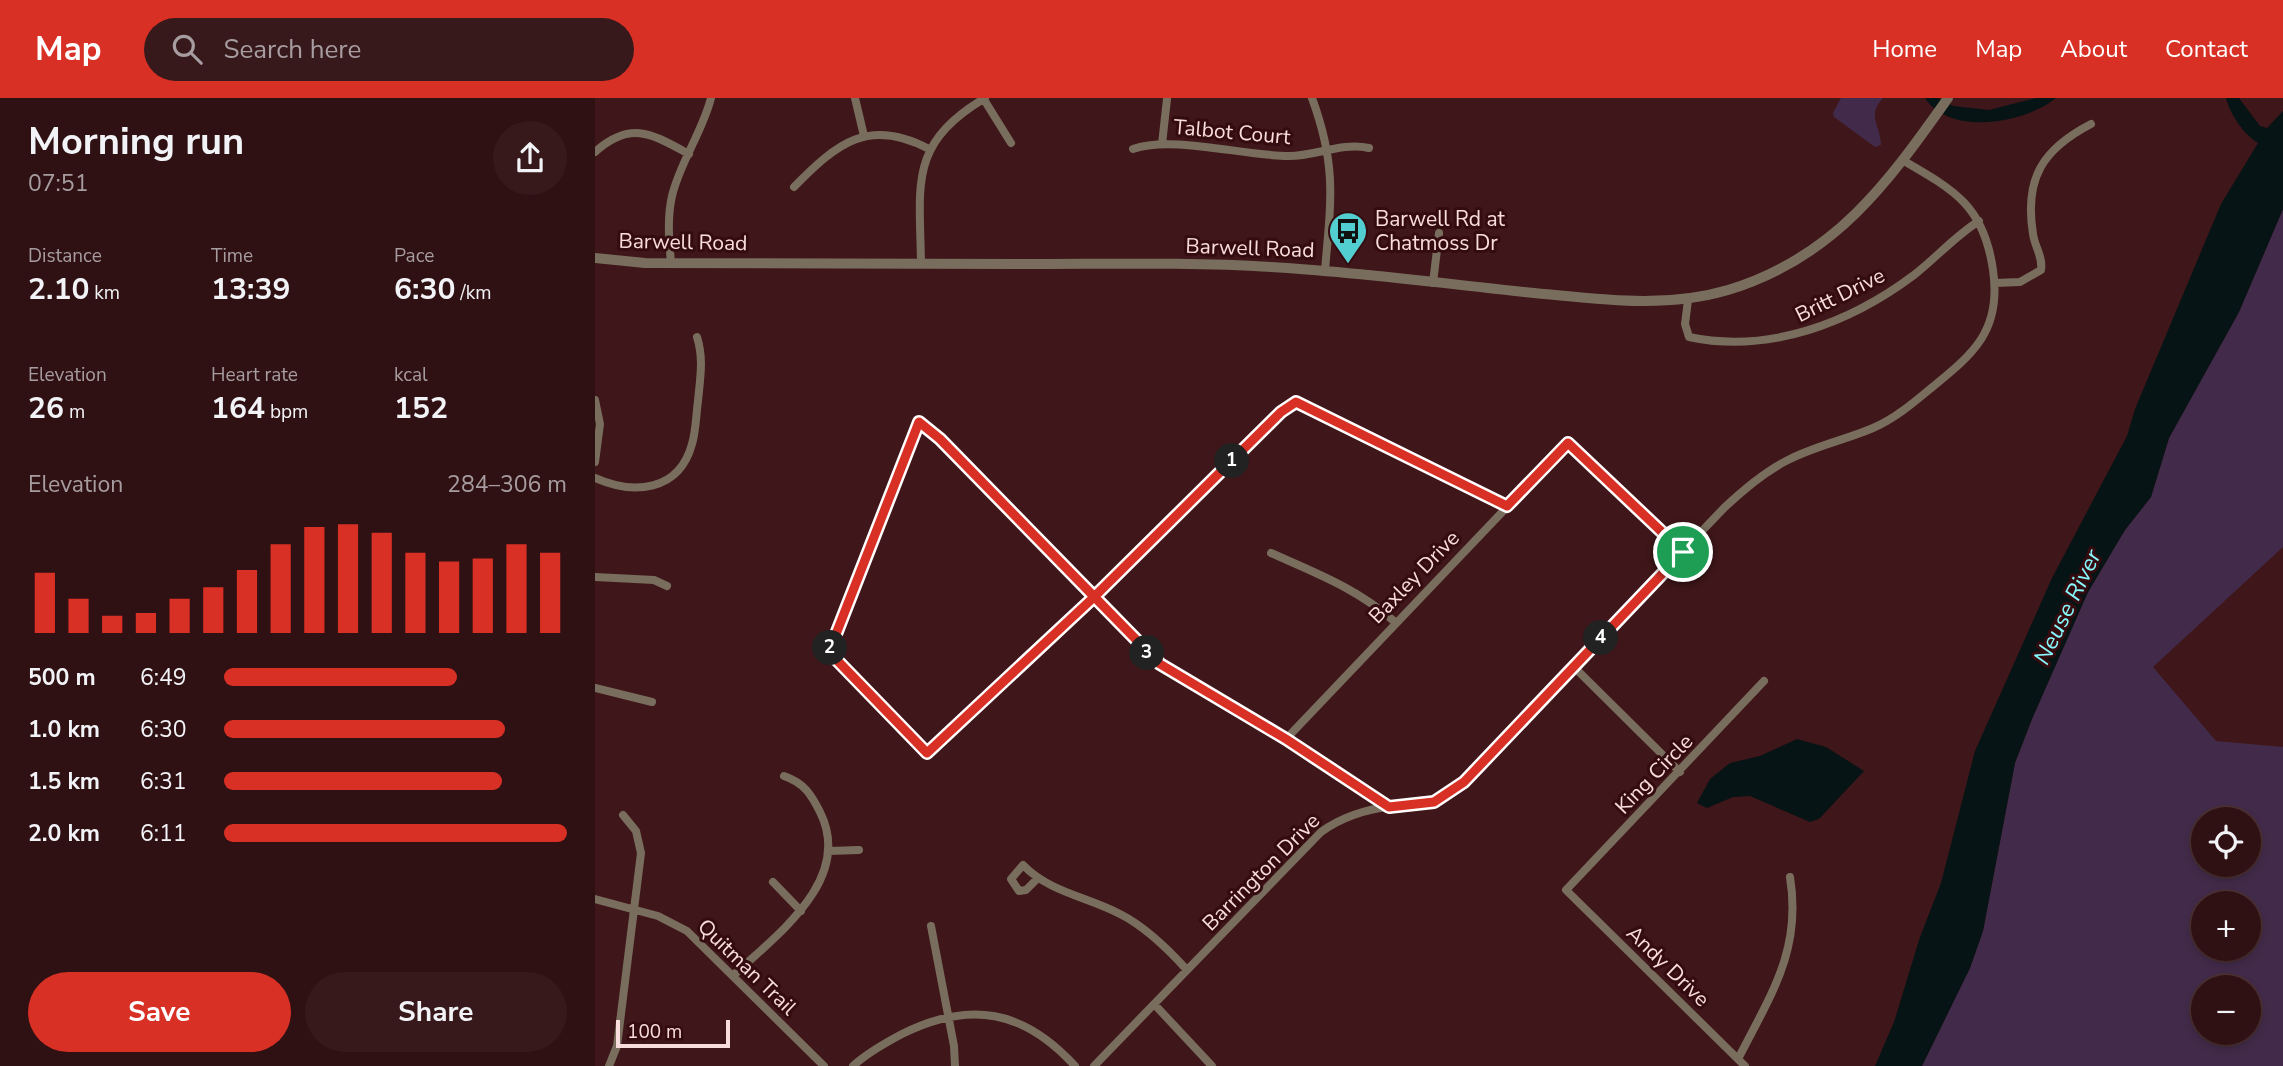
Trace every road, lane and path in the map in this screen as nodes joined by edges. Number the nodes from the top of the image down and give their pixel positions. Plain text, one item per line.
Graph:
1 (711, 98) edge
2 (855, 98) edge
3 (984, 98) edge
4 (1312, 98) edge
5 (1948, 98) edge
6 (1167, 99) edge
7 (2091, 124) dead end
8 (864, 136) junction
9 (1011, 143) dead end
10 (1162, 144) junction
11 (1369, 148) dead end
12 (929, 149) junction
13 (1133, 149) dead end
14 (1329, 150) junction
15 (595, 152) edge
16 (689, 154) junction
17 (1904, 160) junction
18 (794, 187) dead end
19 (1979, 221) junction
20 (1439, 233) dead end
21 (595, 258) edge
22 (671, 263) junction
23 (921, 264) junction
24 (1325, 270) junction
25 (1433, 283) junction
26 (1995, 283) junction
27 (1688, 300) junction
28 (697, 337) dead end
29 (595, 402) edge
30 (595, 462) edge
31 (595, 478) edge
32 (1507, 506) junction
33 (1683, 552) junction
34 (1272, 553) dead end
35 (595, 577) edge
36 (667, 586) dead end
37 (1093, 598) junction
38 (1395, 622) junction
39 (1574, 667) junction
40 (1764, 681) dead end
41 (595, 688) edge
42 (652, 702) dead end
43 (1286, 739) junction
44 (1681, 772) junction
45 (784, 776) dead end
46 (1389, 807) junction
47 (623, 815) dead end
48 (828, 850) junction
49 (859, 850) dead end
50 (1790, 877) dead end
51 (1037, 879) junction
52 (773, 882) dead end
53 (1566, 890) joint
54 (595, 899) edge
55 (634, 909) junction
56 (801, 911) junction
57 (931, 926) dead end
58 (1187, 970) junction
59 (734, 975) junction
60 (1155, 1005) junction
61 (949, 1017) junction
62 (1738, 1059) junction
63 (609, 1066) edge
64 (824, 1066) edge
65 (853, 1066) edge
66 (955, 1066) edge
67 (1075, 1066) edge
68 (1094, 1066) edge
69 (1212, 1066) edge
70 (1745, 1066) edge

1 - 16 street
2 - 8 street
3 - 9 street
3 - 12 street
4 - 14 street
5 - 17 street, Barwell Road
6 - 10 street
7 - 26 street
8 - 12 street
8 - 18 street
10 - 13 street, Talbot Court
10 - 14 street, Talbot Court
11 - 14 street, Talbot Court
12 - 23 street
14 - 24 street
15 - 16 street
16 - 22 street
17 - 19 street, Barrington Drive
17 - 27 street, Barwell Road
19 - 26 street, Barrington Drive
19 - 27 street, Britt Drive
20 - 25 street
21 - 22 street, Barwell Road
22 - 23 street, Barwell Road
23 - 24 street, Barwell Road
24 - 25 street, Barwell Road
25 - 27 street, Barwell Road
26 - 33 street, Barrington Drive
28 - 31 street
29 - 30 street
32 - 33 street, Baxley Drive
32 - 37 street
32 - 38 street, Baxley Drive
33 - 39 street, Barrington Drive
34 - 38 street
35 - 36 street
37 - 37 street
37 - 43 street
38 - 43 street, Baxley Drive
39 - 44 street
39 - 46 street, Barrington Drive
40 - 44 street, King Circle
41 - 42 street
43 - 46 street
44 - 53 street, King Circle
45 - 48 street
46 - 58 street, Barrington Drive
47 - 55 street
48 - 49 street
48 - 56 street
50 - 62 street
51 - 51 street
51 - 58 street
52 - 56 street
53 - 62 street, Andy Drive
54 - 55 street, Quitman Trail
55 - 59 street, Quitman Trail
55 - 63 street
56 - 59 street
57 - 61 street
58 - 60 street, Barrington Drive
59 - 64 street, Quitman Trail
60 - 68 street, Barrington Drive
60 - 69 street
61 - 65 street
61 - 66 street
61 - 67 street
62 - 70 street, Andy Drive

